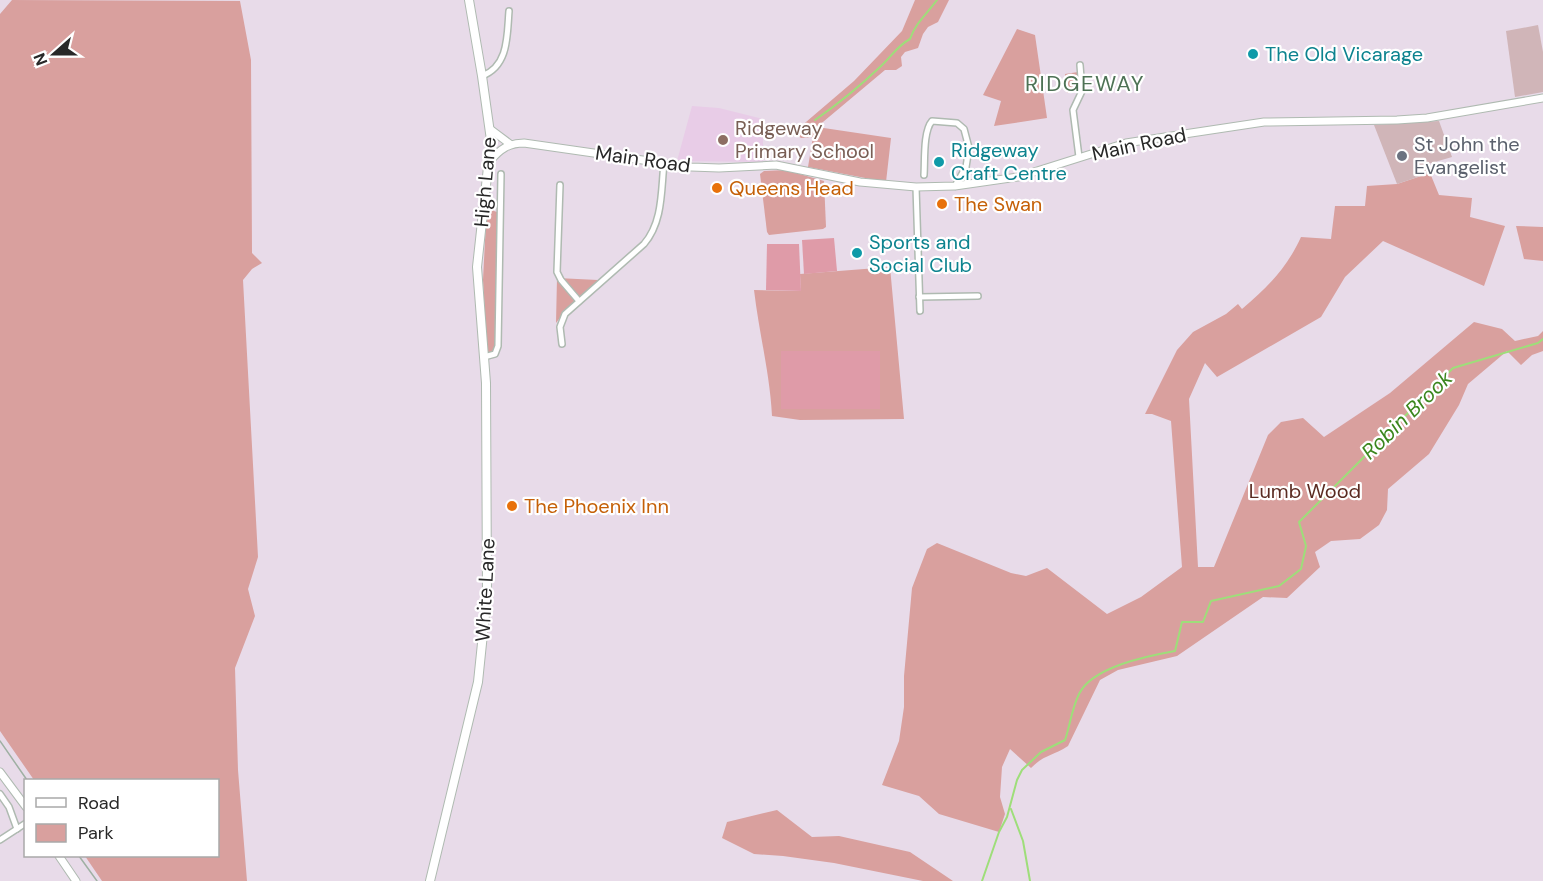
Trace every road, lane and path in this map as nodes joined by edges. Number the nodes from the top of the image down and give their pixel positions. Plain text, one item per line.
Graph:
1 (468, 0) edge
2 (509, 11) dead end
3 (1080, 65) dead end
4 (482, 76) junction
5 (1543, 98) edge
6 (927, 114) dead end
7 (932, 122) junction
8 (490, 129) junction
9 (510, 144) junction
10 (1079, 157) junction
11 (490, 161) junction
12 (664, 163) junction
13 (501, 174) dead end
14 (924, 175) dead end
15 (560, 185) dead end
16 (955, 186) junction
17 (916, 187) junction
18 (478, 293) joint
19 (978, 296) dead end
20 (919, 297) junction
21 (579, 301) junction
22 (920, 311) dead end
23 (562, 344) dead end
24 (484, 357) junction
25 (0, 772) edge
26 (0, 794) edge
27 (24, 804) edge
28 (24, 825) edge
29 (17, 829) junction
30 (0, 840) edge
31 (60, 857) edge
32 (76, 881) edge
33 (430, 881) edge

1 - 4 main road, High Lane
2 - 4 street
3 - 10 street
4 - 8 main road, High Lane
5 - 10 street, Main Road
6 - 7 street
7 - 14 street
7 - 16 street
8 - 9 street
8 - 11 main road, High Lane
9 - 11 street
9 - 12 street, Main Road
10 - 16 street, Main Road
11 - 18 main road, High Lane
12 - 17 street, Main Road
12 - 21 street
13 - 24 street
15 - 21 street
16 - 17 street, Main Road
17 - 20 street
18 - 24 main road, White Lane
19 - 20 street
20 - 22 street
21 - 23 street
24 - 33 main road, White Lane
25 - 27 street
26 - 29 street
28 - 29 street
29 - 30 street
31 - 32 street

